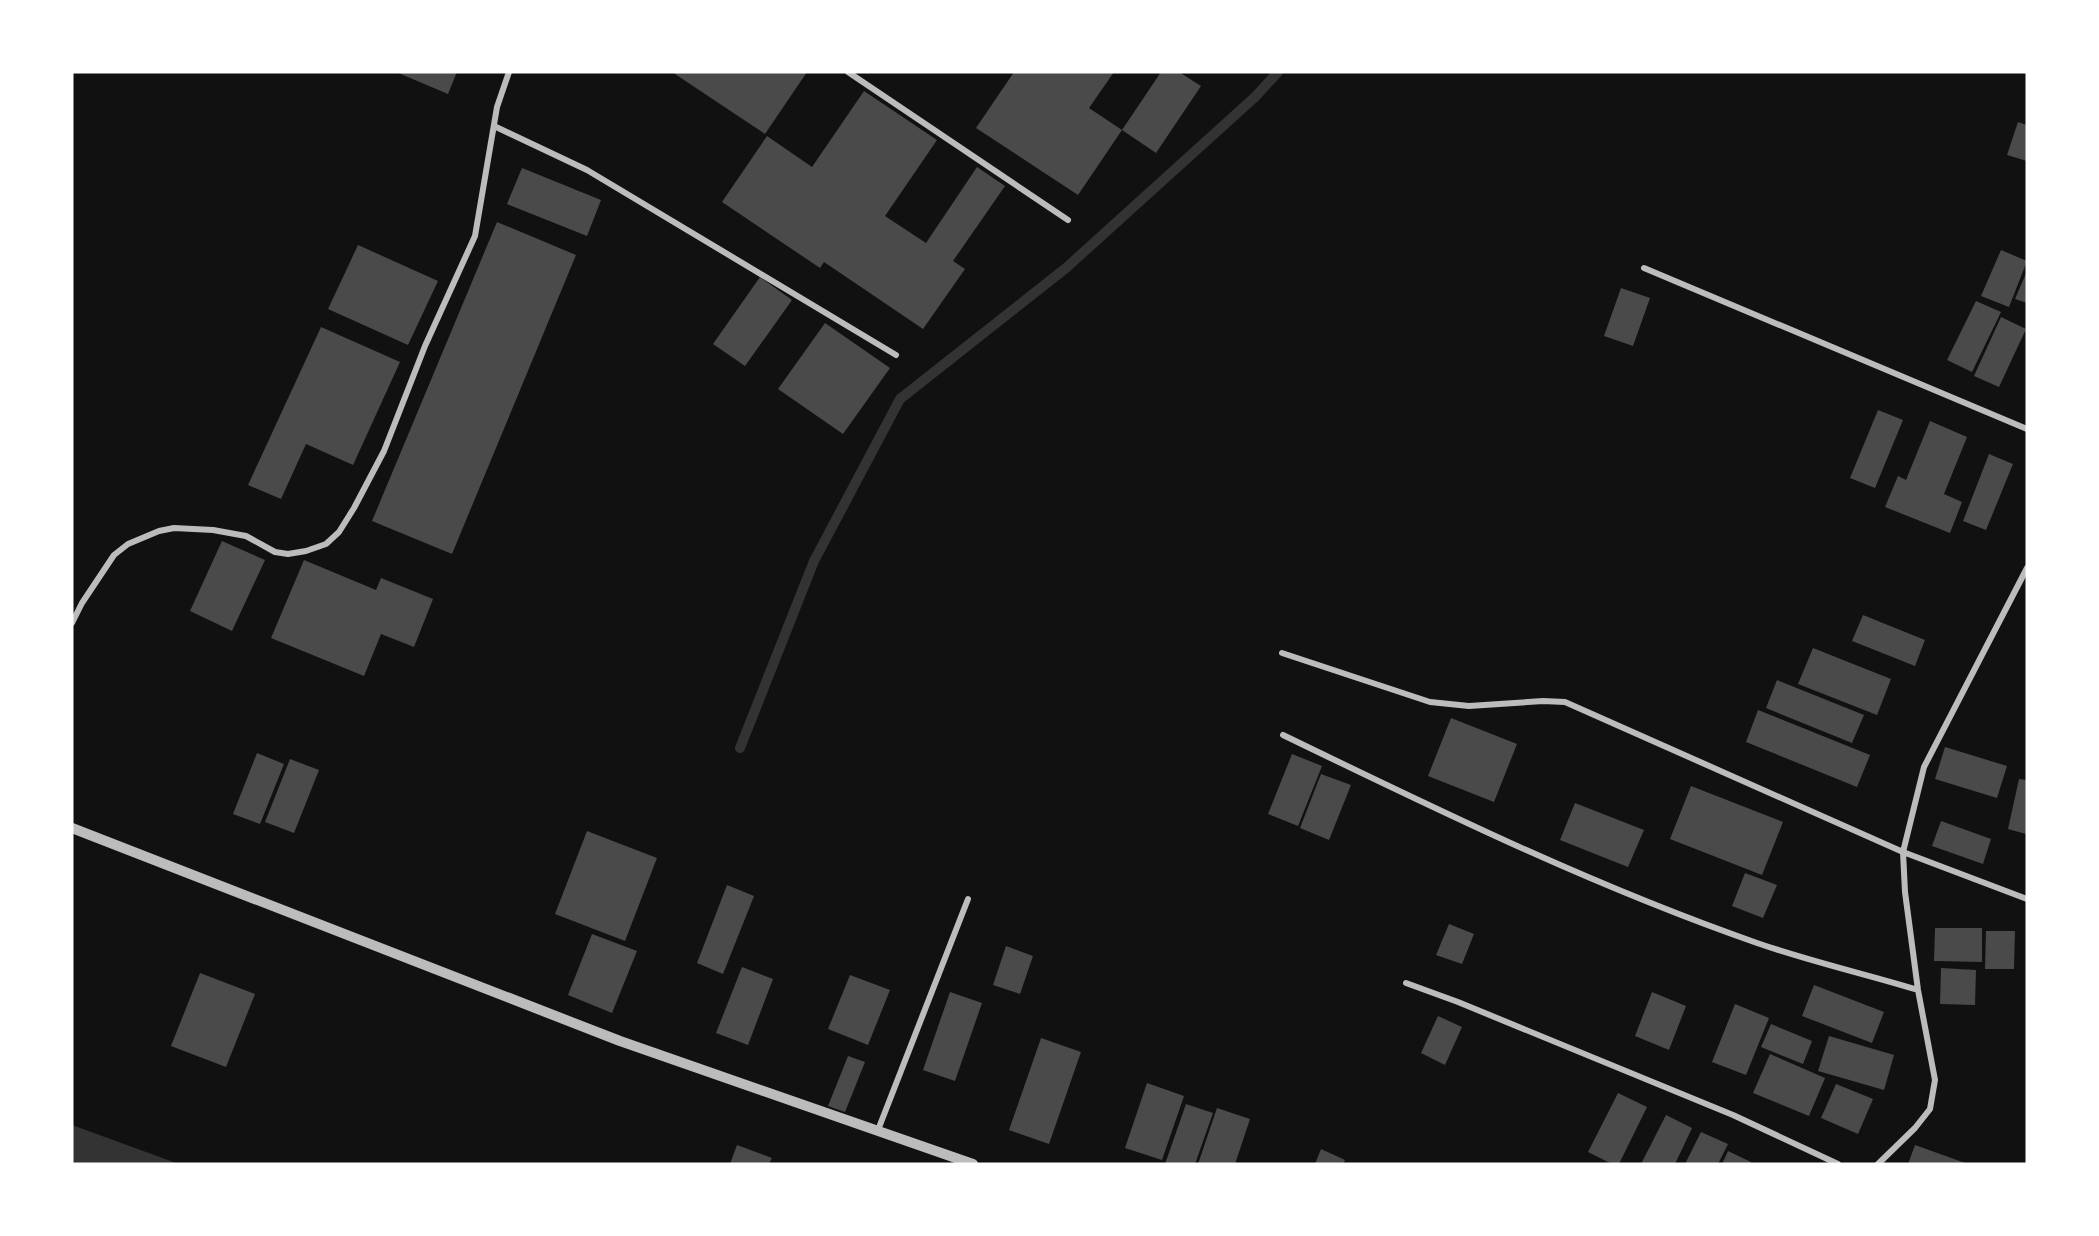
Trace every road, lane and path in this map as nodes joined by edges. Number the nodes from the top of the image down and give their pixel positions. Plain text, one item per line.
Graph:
1 (509, 72) edge
2 (848, 72) edge
3 (494, 126) junction
4 (1068, 220) dead end
5 (1644, 268) dead end
6 (896, 355) dead end
7 (2027, 429) edge
8 (2027, 568) edge
9 (72, 623) edge
10 (1282, 653) dead end
11 (1283, 735) dead end
12 (72, 828) edge
13 (1903, 852) junction
14 (968, 899) dead end
15 (2027, 899) edge
16 (1406, 983) dead end
17 (1918, 990) junction
18 (878, 1131) junction
19 (973, 1164) edge
20 (1838, 1164) edge
21 (1878, 1164) edge

1 - 3 street
2 - 4 street
3 - 6 street
3 - 9 street
5 - 7 street
8 - 13 street
10 - 13 street
11 - 17 street
12 - 18 street
13 - 15 street
13 - 17 street
14 - 18 street
16 - 20 street
17 - 21 street
18 - 19 street

